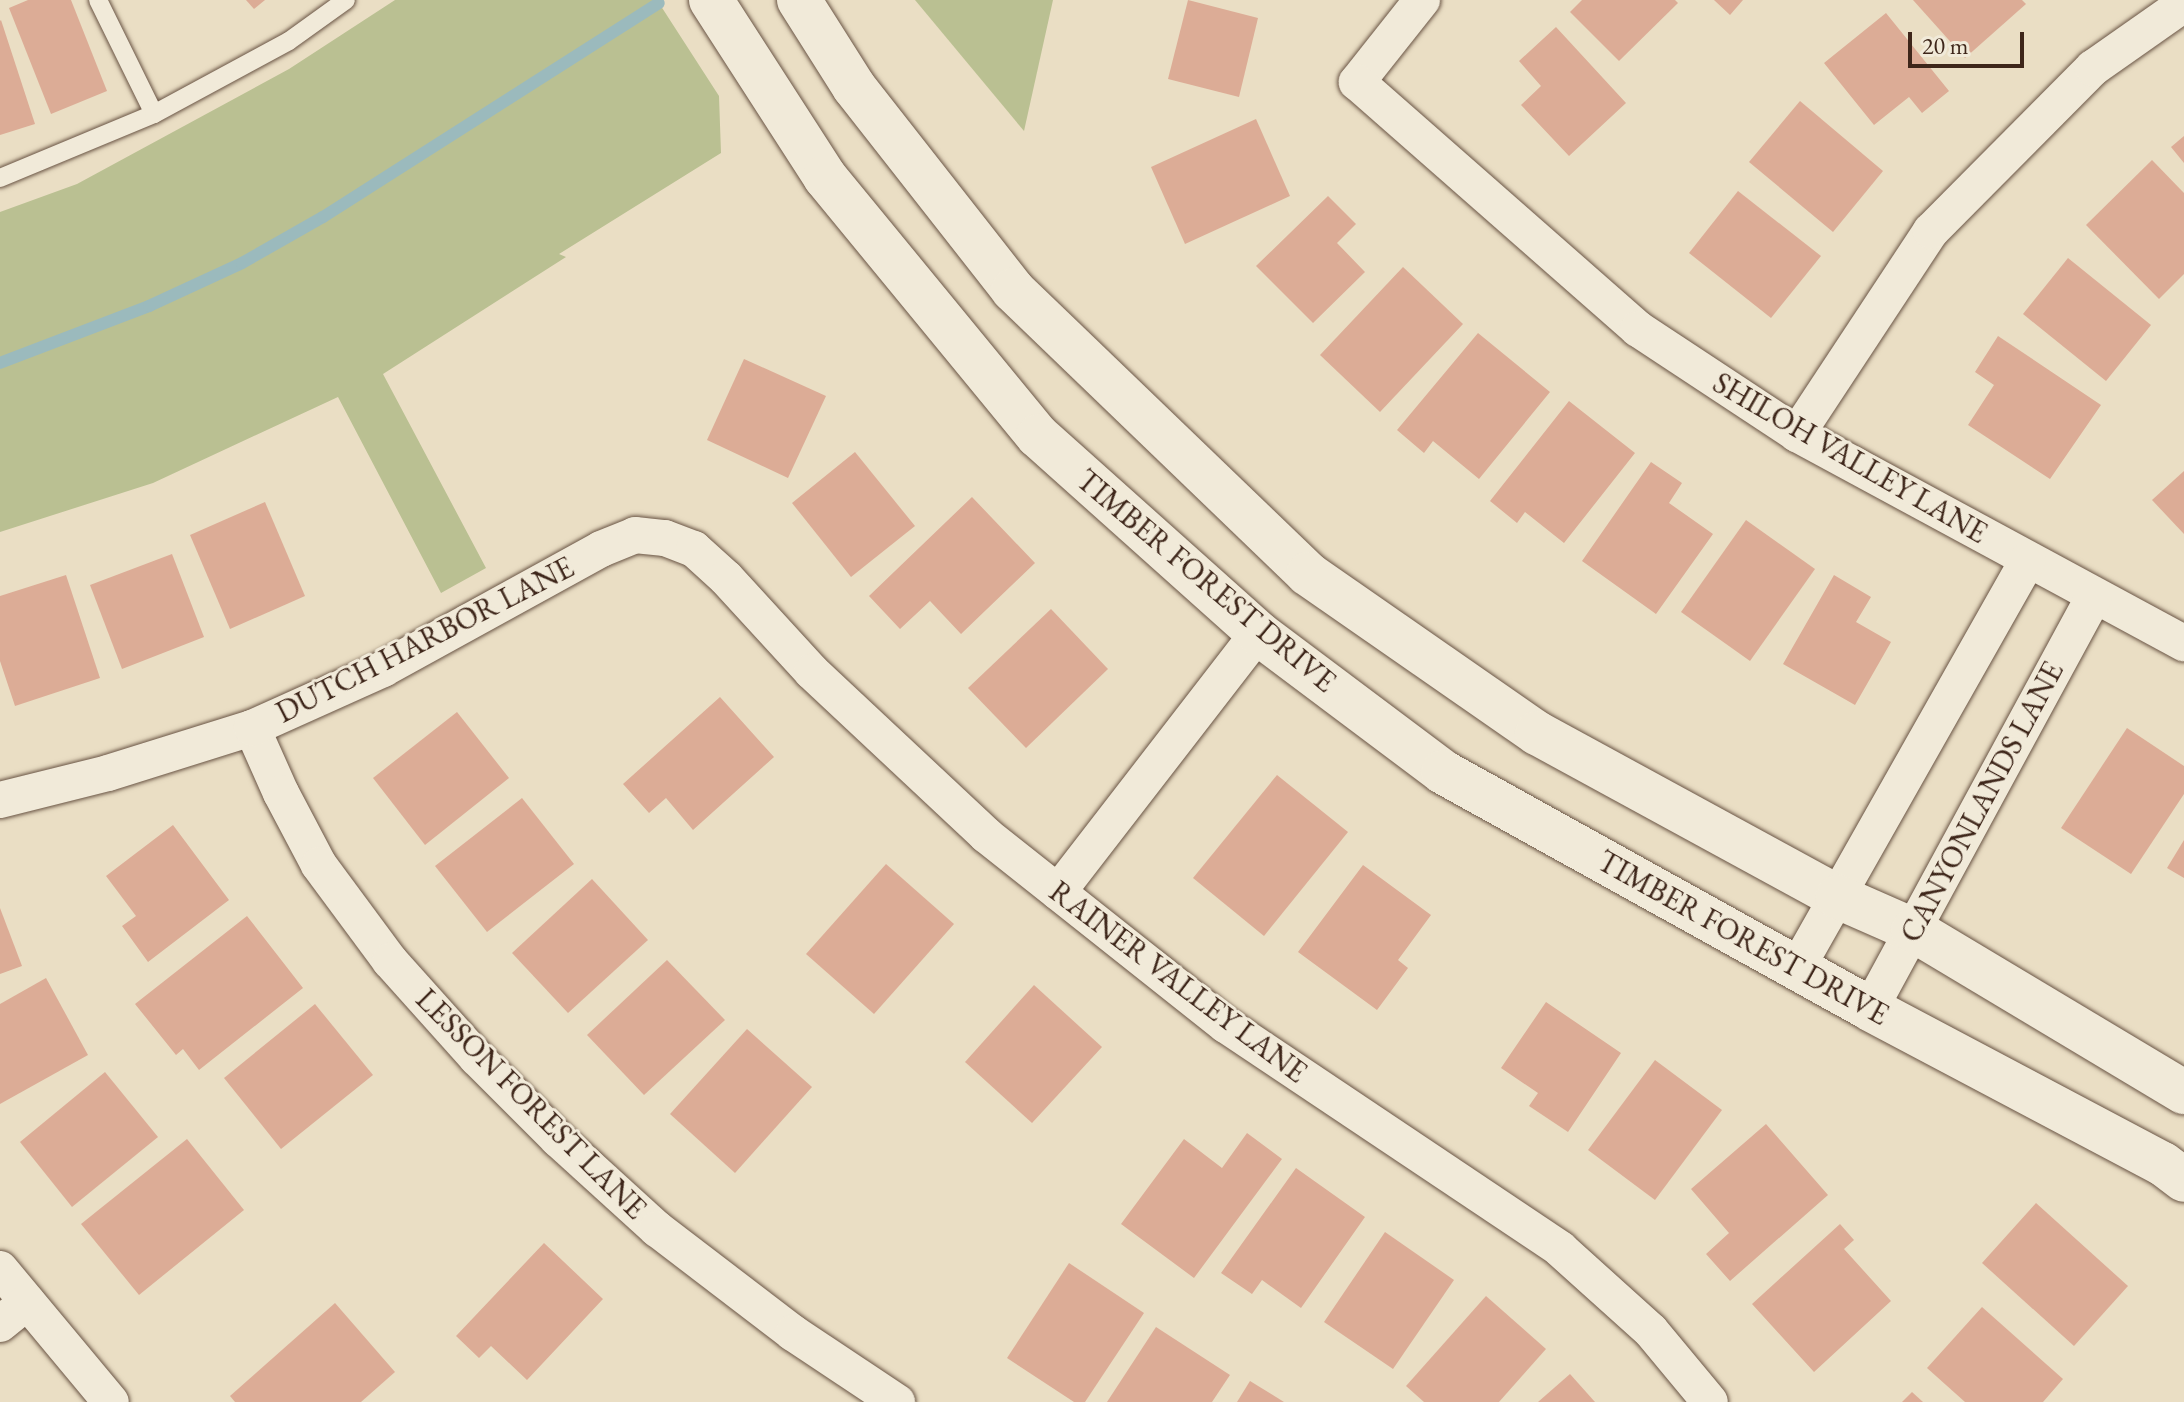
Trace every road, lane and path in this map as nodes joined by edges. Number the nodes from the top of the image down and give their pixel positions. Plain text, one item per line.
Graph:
1 (98, 0) edge
2 (346, 0) edge
3 (711, 0) edge
4 (799, 0) edge
5 (1422, 0) edge
6 (2184, 4) edge
7 (154, 114) junction
8 (0, 178) edge
9 (1797, 434) junction
10 (665, 538) joint
11 (2028, 560) junction
12 (2094, 596) junction
13 (1258, 633) junction
14 (2184, 643) edge
15 (252, 728) junction
16 (0, 800) edge
17 (1058, 892) junction
18 (1838, 897) junction
19 (1913, 930) junction
20 (1797, 968) junction
21 (1870, 1009) junction
22 (2184, 1092) edge
23 (2184, 1180) edge
24 (0, 1269) edge
25 (13, 1313) edge
26 (111, 1402) edge
27 (897, 1402) edge
28 (1710, 1402) edge

1 - 7 lane
2 - 7 lane
3 - 13 main road, TIMBER FOREST DRIVE
4 - 18 main road
5 - 9 street, SHILOH VALLEY LANE
6 - 9 street
7 - 8 lane
9 - 11 street, SHILOH VALLEY LANE
10 - 15 street, DUTCH HARBOR LANE
10 - 17 street, RAINER VALLEY LANE
11 - 12 street, SHILOH VALLEY LANE
11 - 18 street
12 - 14 street, SHILOH VALLEY LANE
12 - 19 street, CANYONLANDS LANE
13 - 17 street
13 - 20 main road, TIMBER FOREST DRIVE
15 - 16 street, DUTCH HARBOR LANE
15 - 27 street, LESSON FOREST LANE
17 - 28 street, RAINER VALLEY LANE
18 - 19 main road
18 - 20 street
19 - 21 street, CANYONLANDS LANE
19 - 22 main road
20 - 21 main road, TIMBER FOREST DRIVE
21 - 23 main road, TIMBER FOREST DRIVE
24 - 25 street
25 - 26 street

